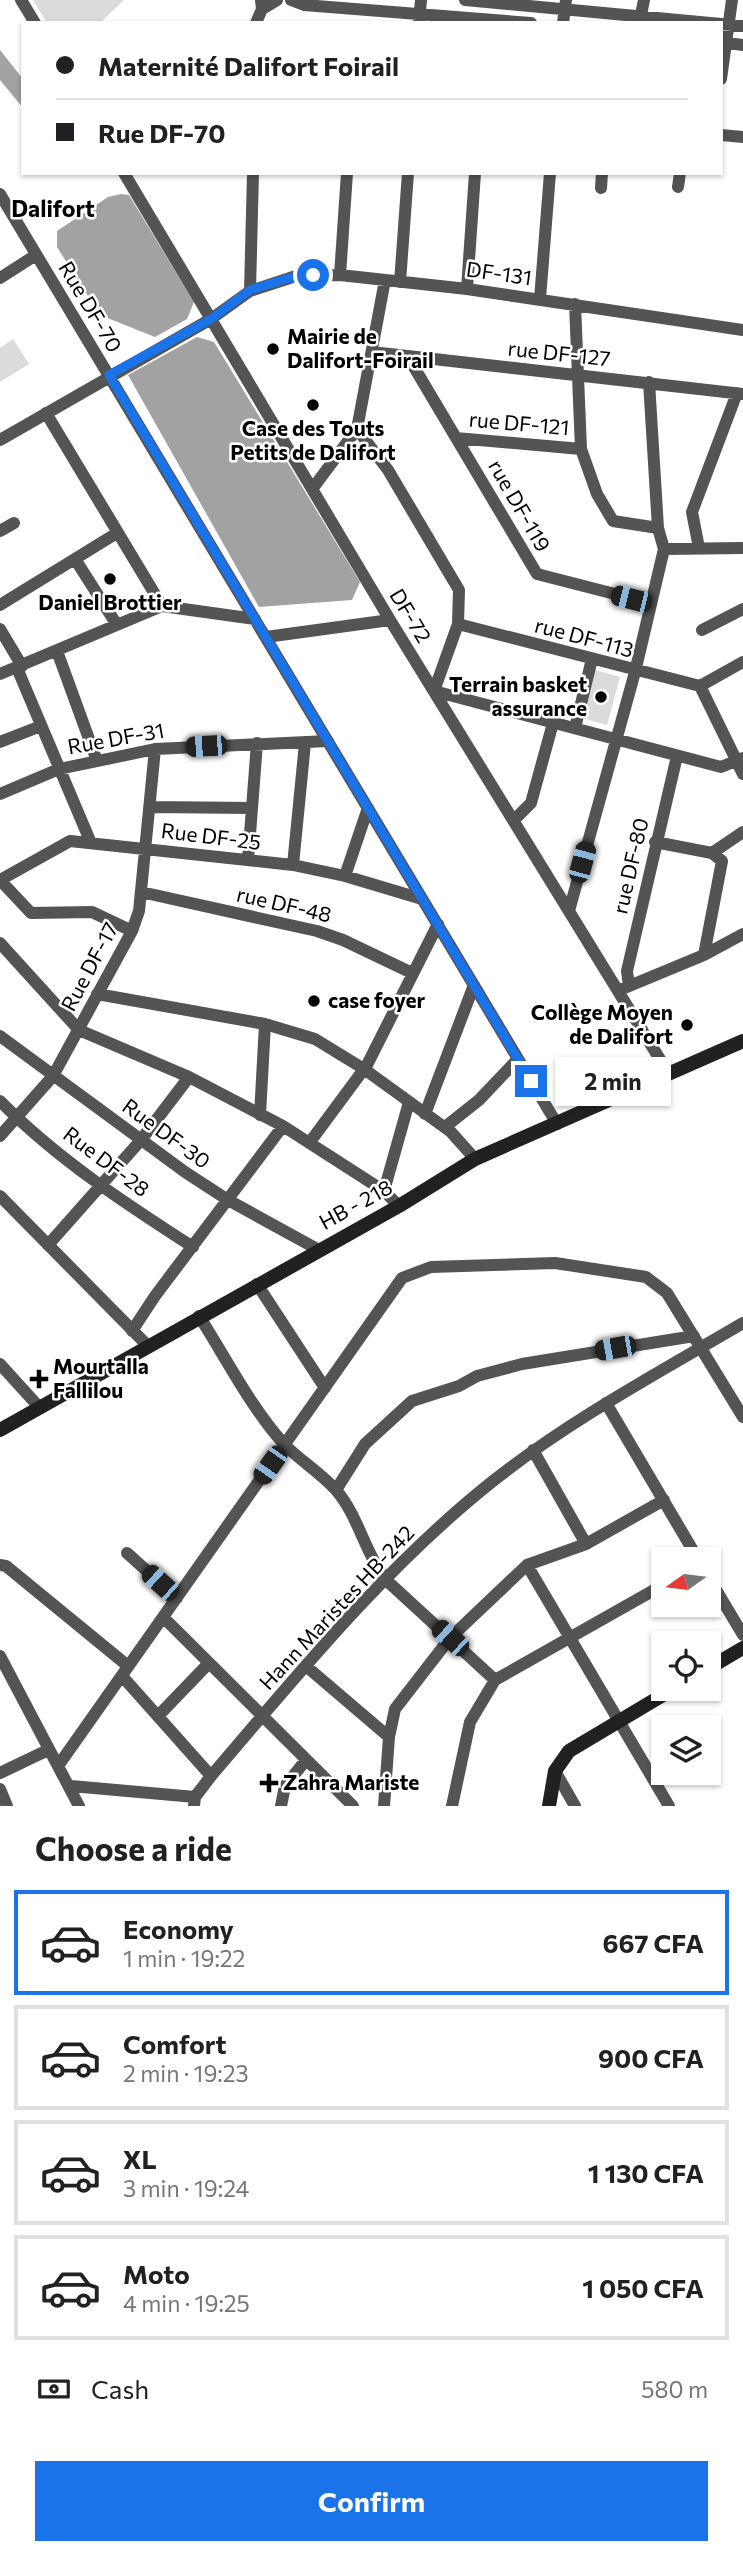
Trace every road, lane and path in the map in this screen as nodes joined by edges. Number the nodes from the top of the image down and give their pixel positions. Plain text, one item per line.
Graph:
1 (21, 0) edge
2 (277, 0) edge
3 (291, 0) edge
4 (466, 0) edge
5 (644, 0) edge
6 (732, 0) edge
7 (565, 4) edge
8 (262, 5) edge
9 (420, 12) edge
10 (640, 15) junction
11 (33, 21) edge
12 (511, 21) edge
13 (706, 21) edge
14 (723, 23) edge
15 (728, 23) junction
16 (743, 26) edge
17 (723, 42) edge
18 (743, 45) edge
19 (723, 135) edge
20 (743, 137) edge
21 (125, 175) edge
22 (253, 175) edge
23 (347, 175) edge
24 (408, 175) edge
25 (475, 175) edge
26 (550, 175) edge
27 (602, 175) edge
28 (601, 188) dead end
29 (0, 194) edge
30 (36, 255) junction
31 (340, 275) junction
32 (0, 278) edge
33 (385, 280) junction
34 (400, 282) junction
35 (467, 289) junction
36 (250, 290) junction
37 (540, 299) junction
38 (575, 304) junction
39 (211, 319) junction
40 (743, 330) edge
41 (372, 352) junction
42 (408, 356) junction
43 (109, 375) junction
44 (578, 376) junction
45 (649, 382) junction
46 (740, 393) edge
47 (46, 413) junction
48 (358, 429) junction
49 (456, 438) junction
50 (0, 440) edge
51 (581, 449) junction
52 (313, 488) junction
53 (14, 523) dead end
54 (657, 528) junction
55 (0, 531) edge
56 (117, 533) junction
57 (743, 547) edge
58 (699, 548) junction
59 (664, 549) junction
60 (75, 559) junction
61 (650, 603) junction
62 (0, 605) edge
63 (162, 606) junction
64 (743, 609) edge
65 (255, 619) junction
66 (390, 620) junction
67 (458, 624) junction
68 (117, 625) junction
69 (0, 629) edge
70 (702, 630) dead end
71 (266, 637) junction
72 (57, 651) junction
73 (592, 659) junction
74 (743, 662) edge
75 (20, 667) junction
76 (635, 671) junction
77 (0, 674) edge
78 (700, 686) junction
79 (434, 691) junction
80 (554, 723) junction
81 (41, 726) junction
82 (575, 728) junction
83 (615, 738) junction
84 (328, 741) junction
85 (0, 742) edge
86 (257, 743) junction
87 (305, 743) junction
88 (155, 749) junction
89 (677, 756) junction
90 (97, 761) junction
91 (734, 762) edge
92 (59, 769) junction
93 (743, 774) edge
94 (0, 794) edge
95 (150, 807) junction
96 (252, 808) junction
97 (368, 808) junction
98 (514, 820) junction
99 (743, 832) edge
100 (655, 842) junction
101 (91, 843) junction
102 (145, 848) junction
103 (712, 853) junction
104 (248, 860) junction
105 (293, 866) junction
106 (345, 876) junction
107 (0, 880) edge
108 (141, 892) junction
109 (422, 899) junction
110 (569, 911) junction
111 (438, 924) junction
112 (132, 931) junction
113 (743, 934) edge
114 (0, 943) edge
115 (704, 955) junction
116 (412, 973) junction
117 (474, 985) junction
118 (624, 988) junction
119 (97, 994) junction
120 (265, 1024) junction
121 (79, 1030) junction
122 (0, 1035) edge
123 (743, 1041) edge
124 (519, 1059) junction
125 (365, 1069) junction
126 (669, 1074) junction
127 (53, 1076) junction
128 (189, 1077) junction
129 (0, 1101) edge
130 (409, 1102) junction
131 (425, 1114) junction
132 (260, 1115) junction
133 (17, 1118) junction
134 (557, 1124) junction
135 (284, 1126) junction
136 (445, 1127) junction
137 (0, 1136) edge
138 (141, 1140) junction
139 (310, 1142) junction
140 (475, 1159) junction
141 (102, 1184) junction
142 (384, 1191) junction
143 (0, 1196) edge
144 (228, 1200) junction
145 (399, 1206) junction
146 (48, 1245) junction
147 (193, 1247) junction
148 (319, 1250) junction
149 (257, 1284) junction
150 (199, 1317) junction
151 (743, 1323) edge
152 (132, 1331) junction
153 (694, 1336) junction
154 (147, 1345) junction
155 (701, 1347) junction
156 (0, 1364) edge
157 (325, 1388) junction
158 (606, 1403) junction
159 (40, 1407) junction
160 (743, 1417) edge
161 (0, 1430) edge
162 (285, 1444) junction
163 (533, 1451) junction
164 (336, 1490) junction
165 (664, 1500) junction
166 (586, 1544) junction
167 (691, 1547) edge
168 (127, 1553) dead end
169 (0, 1565) edge
170 (527, 1565) junction
171 (385, 1579) junction
172 (651, 1592) edge
173 (721, 1597) edge
174 (177, 1598) junction
175 (163, 1617) junction
176 (743, 1635) edge
177 (450, 1638) junction
178 (569, 1638) junction
179 (743, 1648) edge
180 (0, 1656) edge
181 (721, 1661) edge
182 (209, 1663) junction
183 (307, 1667) junction
184 (125, 1671) junction
185 (495, 1680) junction
186 (652, 1701) edge
187 (158, 1716) junction
188 (262, 1716) junction
189 (618, 1721) junction
190 (389, 1737) junction
191 (48, 1749) junction
192 (306, 1760) junction
193 (58, 1766) junction
194 (555, 1771) junction
195 (0, 1773) edge
196 (211, 1776) junction
197 (71, 1786) junction
198 (0, 1789) edge
199 (195, 1802) edge
200 (7, 1806) edge
201 (79, 1806) edge
202 (281, 1806) edge
203 (353, 1806) edge
204 (384, 1806) edge
205 (452, 1806) edge
206 (549, 1806) edge
207 (575, 1806) edge
208 (669, 1806) edge

1 - 11 street
2 - 8 street
3 - 9 street
4 - 7 street
5 - 10 street
6 - 15 street
7 - 10 street
9 - 12 street
10 - 13 street
14 - 15 street
15 - 16 street
15 - 17 street
17 - 18 street
19 - 20 street
21 - 39 street, DF-72 / DF-72
22 - 36 street
23 - 31 street
24 - 34 street
25 - 35 street
26 - 37 street
27 - 28 street
29 - 30 street, Rue DF-70
30 - 32 street
30 - 43 street, Rue DF-70
31 - 33 street, DF-131
31 - 36 street, DF-131
33 - 34 street, DF-131
33 - 41 street
34 - 35 street, DF-131
35 - 37 street, DF-131
36 - 39 street, DF-131
37 - 38 street, DF-131
38 - 40 street, DF-131
38 - 44 street
39 - 43 street, DF-131
39 - 52 street, DF-72 / DF-72
41 - 42 street, rue DF-127
41 - 48 street
42 - 44 street, rue DF-127
42 - 49 street, rue DF-119
43 - 47 street, DF-131
43 - 65 street, Rue DF-70
44 - 45 street, rue DF-127
44 - 51 street
45 - 46 street, rue DF-127
45 - 54 street
46 - 58 street
47 - 50 street, DF-131
47 - 56 street
48 - 52 street
48 - 67 street
49 - 51 street, rue DF-121
49 - 61 street, rue DF-119
51 - 54 street, rue DF-121
52 - 66 street, DF-72 / DF-72
53 - 55 street
54 - 59 street
56 - 60 street
56 - 63 street
57 - 58 street
58 - 59 street
59 - 61 street
60 - 62 street
60 - 68 street
61 - 76 street
63 - 65 street
63 - 68 street
64 - 70 street
65 - 71 street, Rue DF-70
66 - 71 street
66 - 79 street, DF-72 / DF-72
67 - 73 street, rue DF-113
67 - 79 street
68 - 72 street
69 - 75 street
71 - 84 street, Rue DF-70
72 - 75 street
72 - 90 street
73 - 76 street, rue DF-113
73 - 82 street
74 - 78 street
75 - 77 street
75 - 81 street
76 - 78 street, rue DF-113
76 - 83 street
78 - 91 street
79 - 80 street
79 - 98 street, DF-72 / DF-72
80 - 82 street
80 - 98 street
81 - 85 street
81 - 92 street
82 - 83 street
83 - 89 street
83 - 110 street
84 - 87 street, Rue DF-31
84 - 97 street, Rue DF-70
86 - 87 street, Rue DF-31
86 - 88 street, Rue DF-31
86 - 96 street
87 - 105 street
88 - 90 street, Rue DF-31
88 - 95 street, Rue DF-17
89 - 91 street
89 - 100 street, rue DF-80
90 - 92 street, Rue DF-31
91 - 93 street
92 - 94 street, Rue DF-31
92 - 101 street
95 - 96 street
95 - 102 street, Rue DF-17
96 - 104 street
97 - 106 street
97 - 109 street, Rue DF-70
98 - 110 street, DF-72 / DF-72
99 - 103 street
100 - 103 street
100 - 118 street, rue DF-80
101 - 102 street, Rue DF-25
101 - 107 street, Rue DF-25
102 - 104 street, Rue DF-25
102 - 108 street, Rue DF-17
103 - 115 street
104 - 105 street, Rue DF-25
105 - 106 street, Rue DF-25
106 - 109 street, Rue DF-25
107 - 112 street
108 - 112 street, Rue DF-17
108 - 116 street, rue DF-48
109 - 111 street, Rue DF-70
110 - 118 street, DF-72 / DF-72
111 - 116 street
111 - 117 street, Rue DF-70
112 - 119 street, Rue DF-17
113 - 115 street
114 - 121 street
115 - 118 street
116 - 125 street
117 - 124 street, Rue DF-70
117 - 131 street
118 - 126 street, DF-72 / DF-72
119 - 120 street
119 - 121 street, Rue DF-17
120 - 125 street
120 - 132 street
121 - 127 street, Rue DF-17
121 - 128 street
122 - 127 street, Rue DF-30
123 - 126 main road, HB - 218
124 - 134 street, Rue DF-70
124 - 136 street
125 - 130 street
125 - 139 street
126 - 134 main road, HB - 218
127 - 133 street, Rue DF-17
127 - 138 street, Rue DF-30
128 - 132 street
128 - 138 street
129 - 133 street, Rue DF-28
130 - 131 street
130 - 142 street
131 - 136 street
132 - 135 street
133 - 137 street, Rue DF-17
133 - 141 street, Rue DF-28
134 - 140 main road, HB - 218
135 - 139 street
135 - 144 street
136 - 140 street
138 - 141 street
138 - 144 street, Rue DF-30
139 - 142 street
140 - 145 main road, HB - 218
141 - 146 street
141 - 147 street, Rue DF-28
142 - 145 street
143 - 146 street
144 - 147 street
144 - 148 street, Rue DF-30
145 - 148 main road, HB - 218
146 - 152 street
147 - 152 street
148 - 149 main road, HB - 218
149 - 150 main road, HB - 218
149 - 157 street
150 - 154 main road, HB - 218
150 - 162 street
151 - 155 street, Hann Maristes HB-242
152 - 154 street
153 - 155 street
153 - 157 street
153 - 164 street
154 - 159 main road, HB - 218
155 - 158 street, Hann Maristes HB-242
155 - 160 street
156 - 159 street
157 - 162 street
158 - 163 street, Hann Maristes HB-242
158 - 165 street
159 - 161 main road, HB - 218
162 - 164 street
162 - 174 street
163 - 166 street
163 - 171 street, Hann Maristes HB-242
164 - 171 street
165 - 166 street
165 - 167 street
166 - 170 street
168 - 174 street
169 - 184 street
170 - 177 street
170 - 178 street
171 - 177 street
171 - 183 street, Hann Maristes HB-242
172 - 178 street
173 - 176 street
174 - 175 street
175 - 182 street
175 - 184 street
177 - 185 street
177 - 190 street
178 - 185 street
178 - 189 street
179 - 181 main road
180 - 191 street
182 - 187 street
182 - 188 street
183 - 188 street, Hann Maristes HB-242
183 - 190 street
184 - 187 street
184 - 193 street
185 - 205 street
186 - 189 main road
187 - 196 street
188 - 192 street
188 - 196 street, Hann Maristes HB-242
189 - 194 main road
189 - 208 street
190 - 204 street
191 - 193 street
191 - 195 street
192 - 202 street
192 - 203 street
193 - 197 street
194 - 206 main road
194 - 207 street
196 - 199 street, Hann Maristes HB-242
197 - 199 street
197 - 201 street
198 - 200 street

